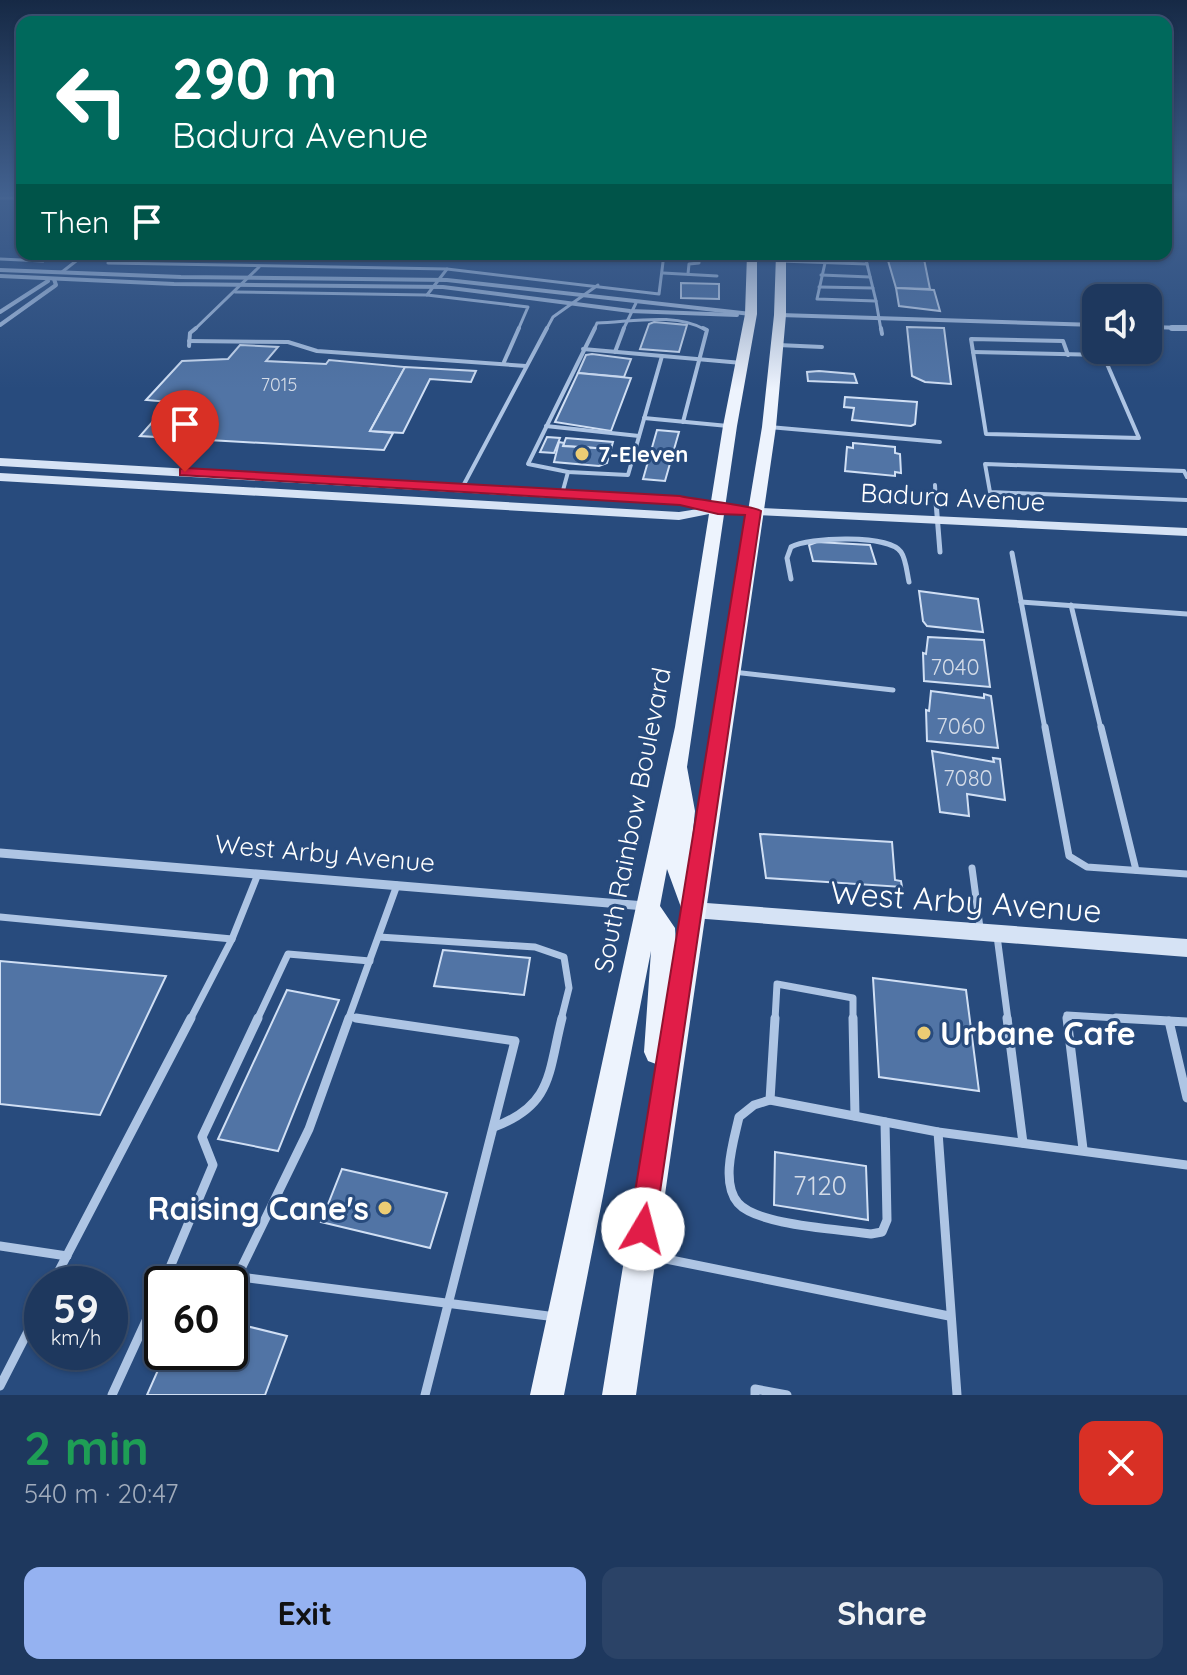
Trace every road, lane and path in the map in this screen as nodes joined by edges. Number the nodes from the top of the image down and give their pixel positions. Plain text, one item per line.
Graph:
1 (22, 260) edge
2 (44, 260) edge
3 (77, 260) edge
4 (111, 260) edge
5 (664, 260) edge
6 (699, 260) edge
7 (752, 260) edge
8 (780, 260) edge
9 (806, 260) edge
10 (866, 260) edge
11 (824, 262) junction
12 (867, 264) junction
13 (259, 267) junction
14 (447, 269) junction
15 (0, 270) edge
16 (62, 272) junction
17 (663, 273) junction
18 (688, 274) junction
19 (821, 275) junction
20 (0, 276) edge
21 (717, 276) dead end
22 (870, 277) junction
23 (249, 278) junction
24 (54, 279) junction
25 (440, 279) junction
26 (753, 282) junction
27 (243, 285) junction
28 (598, 285) junction
29 (431, 286) junction
30 (819, 287) junction
31 (873, 288) junction
32 (235, 292) junction
33 (427, 295) junction
34 (587, 296) junction
35 (876, 301) junction
36 (576, 302) junction
37 (636, 303) junction
38 (630, 311) junction
39 (0, 312) edge
40 (751, 314) junction
41 (780, 315) junction
42 (878, 318) junction
43 (625, 323) junction
44 (0, 325) edge
45 (1082, 325) edge
46 (1162, 327) edge
47 (1187, 328) edge
48 (882, 334) dead end
49 (777, 345) junction
50 (822, 347) dead end
51 (583, 349) junction
52 (615, 352) junction
53 (973, 352) junction
54 (1082, 354) edge
55 (1068, 355) junction
56 (662, 356) junction
57 (699, 359) junction
58 (504, 362) junction
59 (743, 363) junction
60 (1108, 364) edge
61 (526, 366) junction
62 (644, 418) junction
63 (683, 422) junction
64 (546, 426) junction
65 (730, 426) junction
66 (769, 427) junction
67 (639, 436) junction
68 (940, 442) dead end
69 (0, 462) edge
70 (568, 472) junction
71 (0, 477) edge
72 (1187, 477) edge
73 (935, 485) dead end
74 (462, 488) junction
75 (562, 494) junction
76 (1187, 500) edge
77 (455, 503) junction
78 (718, 510) junction
79 (753, 511) junction
80 (938, 520) junction
81 (1187, 532) edge
82 (940, 552) dead end
83 (1012, 553) dead end
84 (791, 579) dead end
85 (909, 582) dead end
86 (1021, 602) junction
87 (1071, 605) junction
88 (1187, 614) edge
89 (729, 672) junction
90 (893, 690) dead end
91 (678, 757) junction
92 (0, 853) edge
93 (972, 868) dead end
94 (1136, 870) junction
95 (258, 874) junction
96 (1187, 874) edge
97 (397, 885) junction
98 (646, 906) junction
99 (693, 910) junction
100 (0, 917) edge
101 (989, 932) junction
102 (379, 937) junction
103 (232, 939) junction
104 (1187, 948) edge
105 (370, 961) junction
106 (350, 1017) junction
107 (1169, 1021) junction
108 (1187, 1022) edge
109 (1187, 1098) edge
110 (770, 1100) junction
111 (855, 1116) junction
112 (885, 1122) junction
113 (494, 1127) junction
114 (938, 1132) junction
115 (1023, 1143) junction
116 (1083, 1149) junction
117 (1187, 1165) edge
118 (650, 1180) junction
119 (0, 1246) edge
120 (640, 1253) junction
121 (67, 1256) junction
122 (62, 1266) edge
123 (171, 1266) edge
124 (242, 1266) edge
125 (248, 1278) edge
126 (451, 1303) junction
127 (949, 1316) junction
128 (561, 1317) junction
129 (144, 1325) edge
130 (24, 1339) edge
131 (0, 1386) edge
132 (112, 1395) edge
133 (425, 1395) edge
134 (547, 1395) edge
135 (619, 1395) edge
136 (755, 1395) edge
137 (787, 1395) edge
138 (957, 1395) edge

1 - 2 lane
3 - 16 lane
4 - 13 lane
5 - 17 lane
6 - 18 lane
7 - 26 main road, South Rainbow Boulevard
8 - 41 main road
9 - 11 lane
10 - 12 lane
11 - 12 lane
11 - 19 lane
12 - 22 lane
13 - 14 lane
13 - 23 lane
14 - 25 lane
14 - 28 lane
15 - 16 street
16 - 23 street
16 - 24 street
17 - 18 lane
17 - 28 lane
18 - 21 lane
19 - 22 lane
19 - 30 lane
20 - 24 street
22 - 31 lane
23 - 25 street
23 - 27 lane
24 - 27 street
24 - 39 street
24 - 44 street
25 - 29 lane
25 - 34 street
26 - 40 main road, South Rainbow Boulevard
26 - 41 main road
27 - 29 street
27 - 32 lane
28 - 34 lane
29 - 33 lane
29 - 36 street
30 - 31 lane
30 - 35 lane
31 - 35 lane
32 - 33 lane
32 - 58 lane
33 - 58 lane
34 - 36 lane
34 - 37 street
35 - 42 lane
36 - 38 street
36 - 61 lane
37 - 38 lane
37 - 40 street
38 - 40 street
38 - 43 lane
40 - 49 main road
40 - 59 main road, South Rainbow Boulevard
41 - 42 street
41 - 49 main road
42 - 45 street
42 - 48 lane
43 - 51 lane
43 - 52 lane
43 - 57 lane
46 - 47 street
49 - 50 lane
49 - 66 main road
51 - 52 lane
51 - 64 lane
52 - 56 lane
53 - 55 lane
53 - 55 lane
53 - 60 lane
54 - 55 lane
56 - 57 lane
56 - 62 lane
57 - 59 lane
57 - 63 lane
58 - 61 lane
59 - 65 main road, South Rainbow Boulevard
61 - 74 lane
62 - 63 lane
62 - 67 lane
63 - 65 lane
64 - 67 lane
64 - 70 lane
65 - 78 main road, South Rainbow Boulevard
66 - 68 lane
66 - 79 main road
67 - 70 lane
69 - 74 main road, Badura Avenue
70 - 75 lane
71 - 77 main road, Badura Avenue
72 - 76 lane
73 - 80 lane
74 - 75 main road, Badura Avenue
74 - 77 main road
75 - 78 main road, Badura Avenue
77 - 78 main road, Badura Avenue
78 - 79 main road, Badura Avenue
78 - 91 main road, South Rainbow Boulevard
79 - 80 main road, Badura Avenue
79 - 89 main road
80 - 81 main road, Badura Avenue
80 - 82 lane
83 - 86 lane
84 - 85 lane
86 - 87 lane
86 - 94 lane
87 - 88 lane
87 - 94 lane
89 - 90 lane
89 - 99 main road
91 - 98 main road, South Rainbow Boulevard
91 - 99 main road
92 - 95 street, West Arby Avenue
93 - 101 lane
94 - 96 lane
95 - 97 street, West Arby Avenue
95 - 103 lane
97 - 98 street, West Arby Avenue
97 - 102 lane
98 - 118 main road
98 - 128 main road, South Rainbow Boulevard
99 - 101 main road, West Arby Avenue
99 - 118 main road
100 - 103 lane
101 - 104 main road, West Arby Avenue
101 - 115 lane
102 - 105 lane
102 - 113 lane
103 - 121 lane
105 - 106 lane
105 - 123 lane
106 - 113 lane
106 - 124 lane
107 - 108 lane
107 - 109 lane
107 - 116 lane
110 - 111 lane
110 - 111 lane
110 - 112 lane
111 - 112 lane
112 - 114 lane
113 - 126 lane
114 - 115 lane
114 - 127 lane
115 - 116 lane
116 - 117 lane
118 - 120 main road
119 - 121 lane
120 - 127 lane
120 - 135 main road
121 - 122 lane
125 - 126 lane
126 - 128 lane
126 - 133 lane
127 - 138 lane
128 - 134 main road, South Rainbow Boulevard
129 - 132 lane
130 - 131 lane
136 - 137 lane

